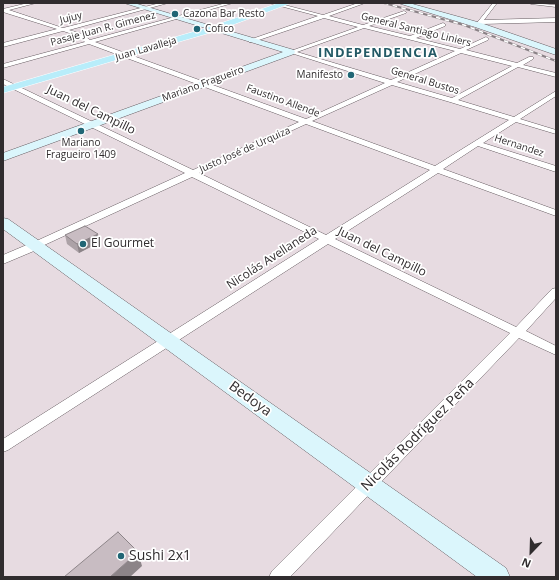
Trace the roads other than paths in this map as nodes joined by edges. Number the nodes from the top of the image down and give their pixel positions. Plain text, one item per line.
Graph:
1 (34, 3) edge
2 (127, 3) edge
3 (166, 3) edge
4 (231, 3) edge
5 (271, 3) edge
6 (363, 3) edge
7 (401, 3) edge
8 (495, 3) edge
9 (531, 3) edge
10 (284, 4) edge
11 (541, 4) junction
12 (556, 6) edge
13 (145, 8) junction
14 (3, 10) edge
15 (551, 11) dead end
16 (404, 12) dead end
17 (324, 16) junction
18 (177, 18) junction
19 (556, 20) edge
20 (480, 24) junction
21 (443, 25) dead end
22 (364, 26) junction
23 (63, 29) junction
24 (213, 29) junction
25 (410, 38) junction
26 (486, 39) dead end
27 (252, 40) junction
28 (90, 42) junction
29 (3, 45) edge
30 (461, 51) junction
31 (556, 51) edge
32 (291, 52) junction
33 (124, 55) junction
34 (530, 58) dead end
35 (517, 65) junction
36 (3, 66) edge
37 (556, 74) edge
38 (3, 81) edge
39 (391, 82) junction
40 (204, 84) junction
41 (14, 87) junction
42 (3, 90) edge
43 (556, 93) edge
44 (452, 101) junction
45 (514, 119) junction
46 (308, 122) junction
47 (92, 124) junction
48 (556, 132) edge
49 (476, 143) junction
50 (3, 157) edge
51 (437, 169) junction
52 (556, 169) edge
53 (192, 174) junction
54 (556, 213) edge
55 (3, 222) edge
56 (326, 239) junction
57 (36, 245) junction
58 (3, 260) edge
59 (556, 291) edge
60 (518, 332) junction
61 (168, 340) junction
62 (556, 351) edge
63 (3, 446) edge
64 (368, 485) junction
65 (278, 577) edge
66 (497, 577) edge

1 - 14 street
2 - 13 main road, General Bustos
3 - 13 street, Jujuy
4 - 18 street, Pasaje Juan R. Gimenez
5 - 10 street, General Santiago Liniers
6 - 17 street
7 - 20 main road
8 - 20 street
9 - 11 street
10 - 17 street, General Santiago Liniers
10 - 24 main road, Juan Lavalleja
11 - 12 street
11 - 15 street
13 - 18 main road, General Bustos
13 - 23 street, Jujuy
14 - 23 street, Faustino Allende
16 - 22 street, Mariano Fragueiro
17 - 22 street, General Santiago Liniers
17 - 27 street
18 - 24 main road, General Bustos
18 - 28 street, Pasaje Juan R. Gimenez
19 - 20 street
20 - 31 main road
21 - 25 street
22 - 25 street, General Santiago Liniers
22 - 32 street, Mariano Fragueiro
23 - 28 street, Faustino Allende
23 - 29 street, Jujuy
24 - 27 main road, General Bustos
24 - 33 main road, Juan Lavalleja
25 - 30 street, General Santiago Liniers
26 - 30 street, Justo José de Urquiza
27 - 32 main road, General Bustos
28 - 33 street, Faustino Allende
28 - 36 street, Pasaje Juan R. Gimenez
30 - 35 street, General Santiago Liniers
30 - 39 street, Justo José de Urquiza
32 - 39 street, General Bustos
32 - 40 main road, Mariano Fragueiro
33 - 40 street, Faustino Allende
33 - 41 main road, Juan Lavalleja
34 - 35 street
35 - 37 street, General Santiago Liniers
35 - 44 street
38 - 41 street, Juan del Campillo
39 - 44 street, General Bustos
39 - 46 street, Justo José de Urquiza
40 - 46 street, Faustino Allende
40 - 47 main road, Mariano Fragueiro
41 - 42 main road, Juan Lavalleja
41 - 47 street, Juan del Campillo
43 - 45 street, Nicolás Avellaneda
44 - 45 street, General Bustos
45 - 48 street, General Bustos
45 - 49 street, Nicolás Avellaneda
46 - 51 street, Faustino Allende
46 - 53 street, Justo José de Urquiza
47 - 50 main road, Mariano Fragueiro
47 - 53 street, Juan del Campillo
49 - 51 street, Nicolás Avellaneda
49 - 52 street, Hernandez
51 - 54 street, Faustino Allende
51 - 56 street, Nicolás Avellaneda
53 - 56 street, Juan del Campillo
53 - 57 street, Justo José de Urquiza
55 - 57 main road, Bedoya
56 - 60 street, Juan del Campillo
56 - 61 street, Nicolás Avellaneda
57 - 58 street, Justo José de Urquiza
57 - 61 main road, Bedoya
59 - 60 street, Nicolás Rodríguez Peña
60 - 62 street, Juan del Campillo
60 - 64 street, Nicolás Rodríguez Peña
61 - 63 street, Nicolás Avellaneda
61 - 64 main road, Bedoya
64 - 65 street, Nicolás Rodríguez Peña
64 - 66 main road, Bedoya

